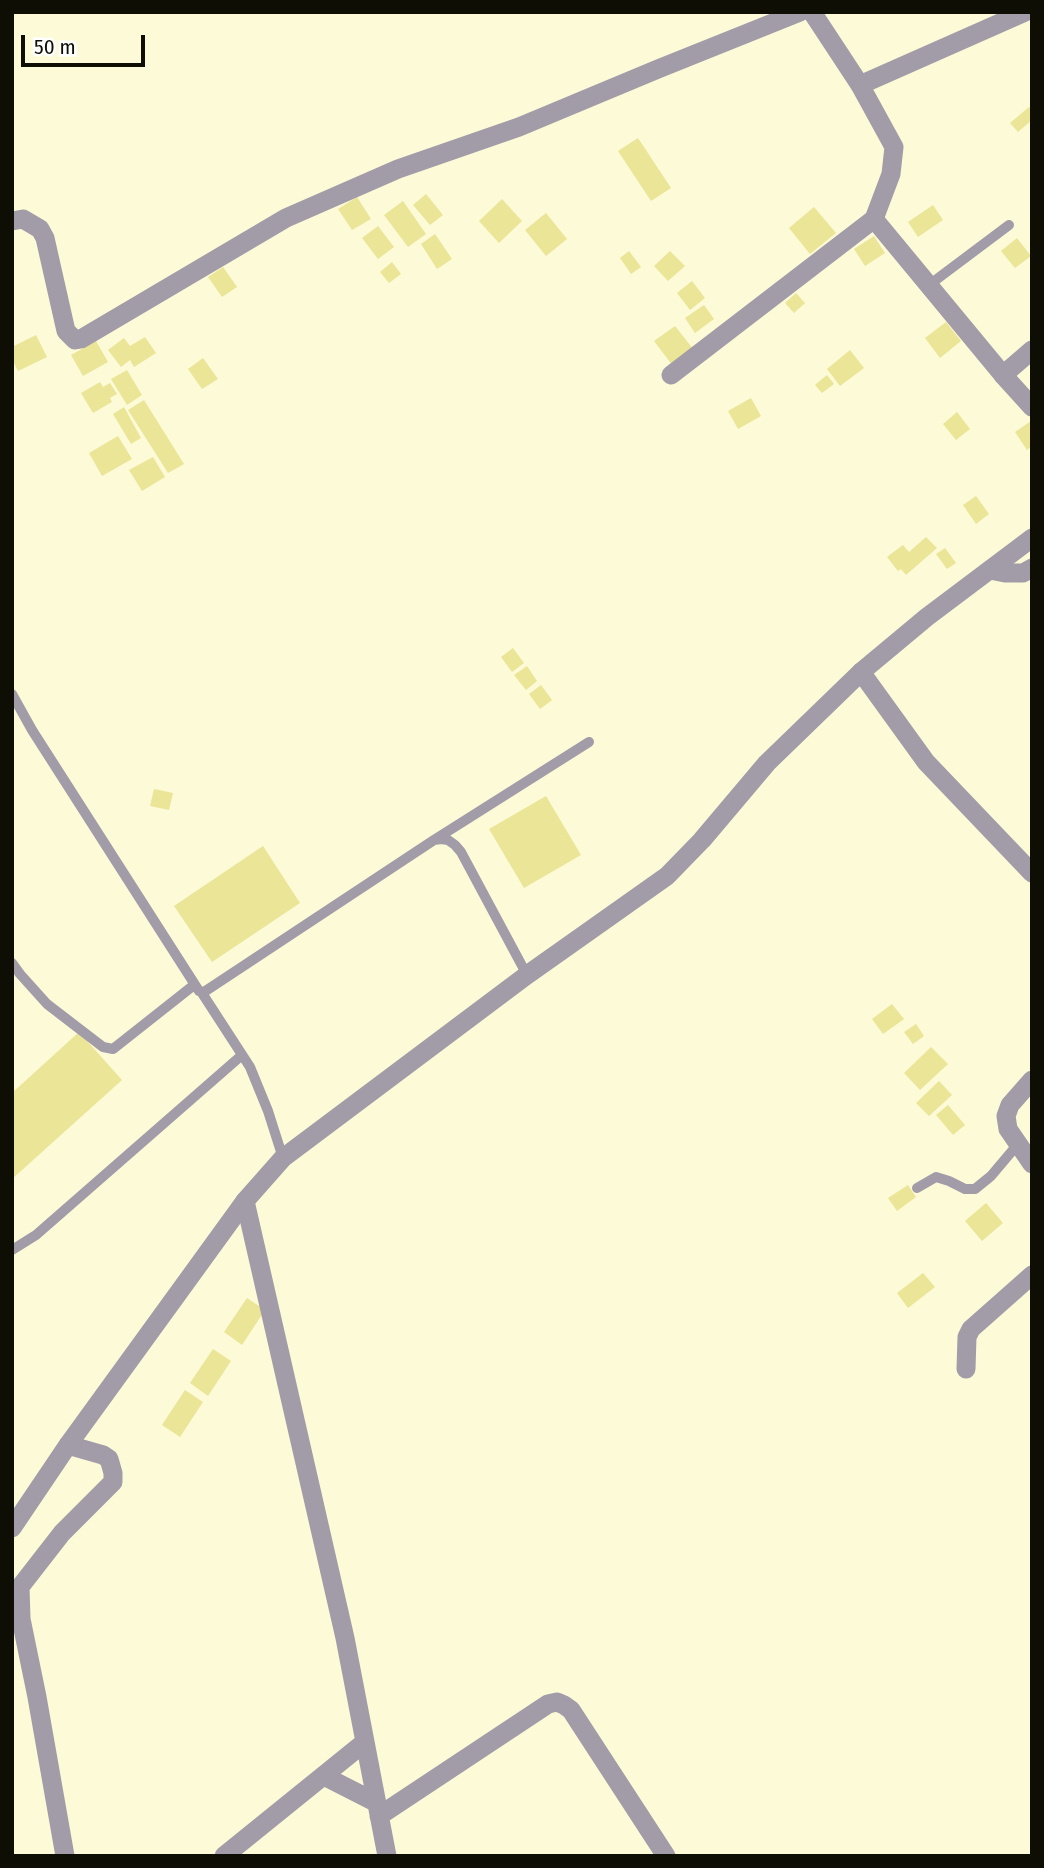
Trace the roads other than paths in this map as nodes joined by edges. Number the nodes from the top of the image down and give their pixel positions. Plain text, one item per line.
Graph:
1 (800, 12) edge
2 (811, 12) edge
3 (1025, 12) edge
4 (860, 85) junction
5 (874, 219) junction
6 (12, 221) edge
7 (1009, 225) dead end
8 (929, 285) junction
9 (1032, 350) edge
10 (671, 375) dead end
11 (1003, 375) junction
12 (1032, 407) edge
13 (1032, 538) edge
14 (1032, 568) edge
15 (990, 570) junction
16 (861, 672) junction
17 (12, 694) edge
18 (589, 742) dead end
19 (434, 840) junction
20 (1032, 873) edge
21 (12, 963) edge
22 (527, 975) junction
23 (198, 989) junction
24 (242, 1055) junction
25 (1032, 1080) edge
26 (1018, 1144) junction
27 (283, 1158) junction
28 (1032, 1164) edge
29 (917, 1188) dead end
30 (245, 1201) junction
31 (12, 1250) edge
32 (1032, 1275) edge
33 (966, 1369) dead end
34 (68, 1445) junction
35 (12, 1528) edge
36 (365, 1742) junction
37 (324, 1776) junction
38 (378, 1810) junction
39 (65, 1856) edge
40 (224, 1856) edge
41 (387, 1856) edge
42 (666, 1856) edge

1 - 6 street
2 - 4 street
3 - 4 street
4 - 5 street
5 - 8 street
5 - 10 street
7 - 8 lane
8 - 11 street
9 - 11 street
11 - 12 street
13 - 15 street
14 - 15 street
15 - 16 street
16 - 20 street
16 - 22 street
17 - 23 lane
18 - 19 lane
19 - 22 lane
19 - 23 lane
21 - 23 lane
22 - 27 street
23 - 24 lane
24 - 27 lane
24 - 31 lane
25 - 26 street
26 - 28 street
26 - 29 lane
27 - 30 street
30 - 34 street
30 - 36 street
32 - 33 street
34 - 35 street
34 - 39 street
36 - 37 street
36 - 38 street
37 - 38 street
37 - 40 street
38 - 41 street
38 - 42 street

